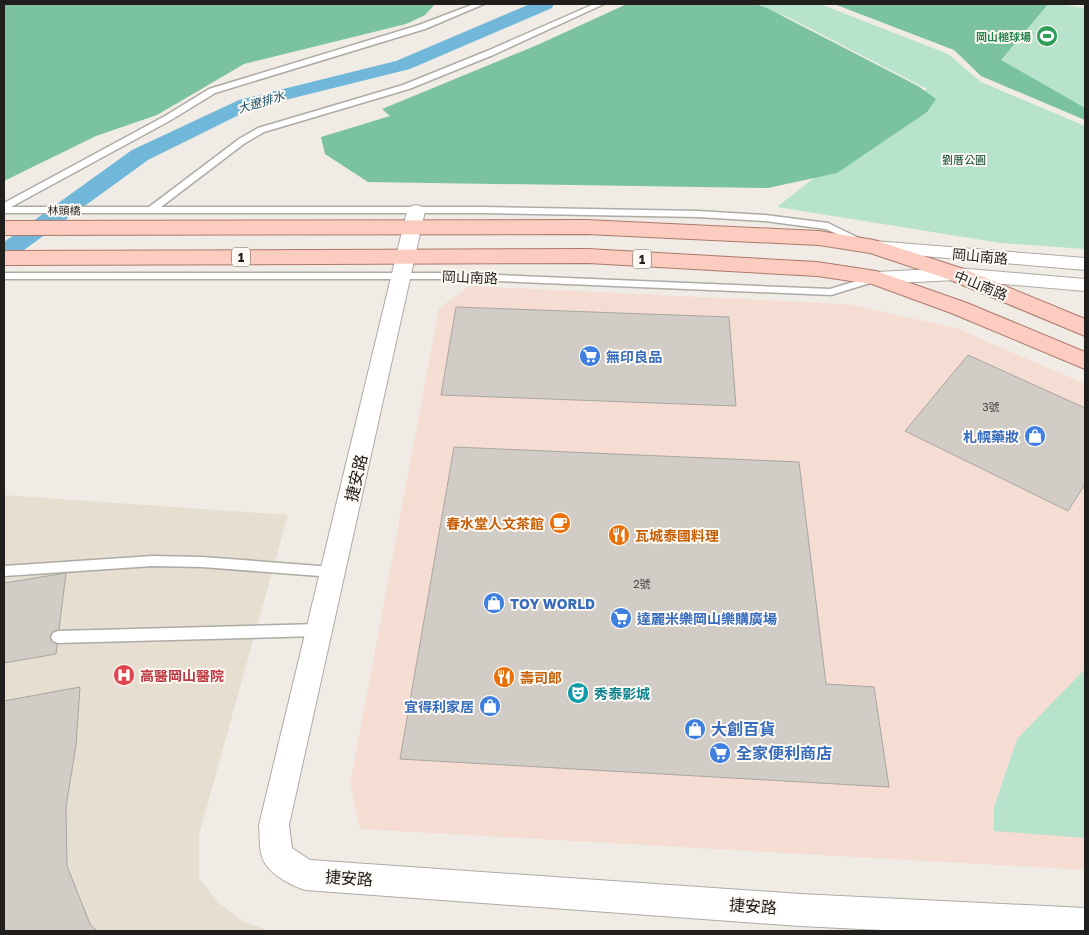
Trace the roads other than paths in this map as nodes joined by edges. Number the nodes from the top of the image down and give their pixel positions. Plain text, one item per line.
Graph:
1 (480, 4) edge
2 (600, 4) edge
3 (4, 209) edge
4 (151, 210) junction
5 (124, 211) joint
6 (4, 228) edge
7 (108, 228) joint
8 (409, 243) junction
9 (874, 247) junction
10 (4, 258) edge
11 (1085, 264) edge
12 (956, 274) junction
13 (4, 276) edge
14 (876, 278) junction
15 (1085, 285) edge
16 (1085, 328) edge
17 (1085, 361) edge
18 (4, 571) edge
19 (333, 572) junction
20 (318, 630) junction
21 (58, 637) dead end
22 (1085, 924) edge

1 - 3 lane
2 - 4 lane
3 - 5 lane, 林頭橋
4 - 5 lane, 岡山南路
4 - 8 lane, 岡山南路
6 - 7 main road, 林頭橋 / 1
7 - 8 main road, 岡山南路 / 1
8 - 9 main road, 岡山南路 / 1
8 - 10 main road, 岡山南路 / 1
8 - 13 lane, 岡山南路
8 - 14 main road, 岡山南路 / 1
8 - 19 street, 捷安路
9 - 11 street, 岡山南路
9 - 12 main road, 中山南路 / 1
12 - 14 street, 岡山南路
12 - 15 street, 岡山南路
12 - 16 main road, 中山南路 / 1
14 - 17 main road, 1
18 - 19 lane
19 - 20 street, 捷安路
20 - 21 lane
20 - 22 street, 捷安路

